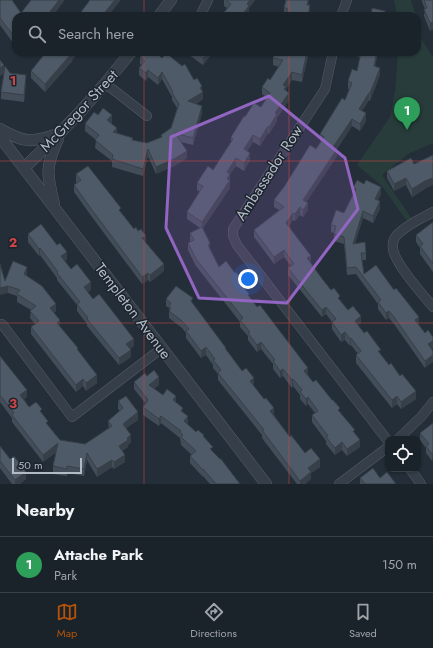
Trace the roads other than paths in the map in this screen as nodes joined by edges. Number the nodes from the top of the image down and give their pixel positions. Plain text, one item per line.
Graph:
1 (171, 0) edge
2 (208, 0) edge
3 (347, 0) edge
4 (162, 12) edge
5 (202, 12) edge
6 (342, 12) edge
7 (128, 56) edge
8 (332, 56) edge
9 (106, 84) junction
10 (147, 116) dead end
11 (0, 129) edge
12 (61, 134) junction
13 (0, 137) edge
14 (24, 168) junction
15 (55, 209) junction
16 (433, 212) edge
17 (433, 307) edge
18 (2, 324) dead end
19 (162, 348) junction
20 (433, 402) edge
21 (401, 436) edge
22 (385, 437) edge
23 (385, 449) edge
24 (412, 472) edge
25 (266, 484) edge
26 (339, 484) edge
27 (422, 484) edge

1 - 4 street
2 - 5 street
3 - 6 street
7 - 9 street, McGregor Street
8 - 22 street, Ambassador Row
9 - 10 street
9 - 12 street, McGregor Street
11 - 12 street
12 - 14 street, McGregor Street
12 - 15 street
13 - 14 street, Templeton Avenue
14 - 15 street, Templeton Avenue
15 - 19 street, Templeton Avenue
16 - 17 street
18 - 19 street
19 - 25 street, Templeton Avenue
20 - 21 street
23 - 26 street
24 - 27 street

